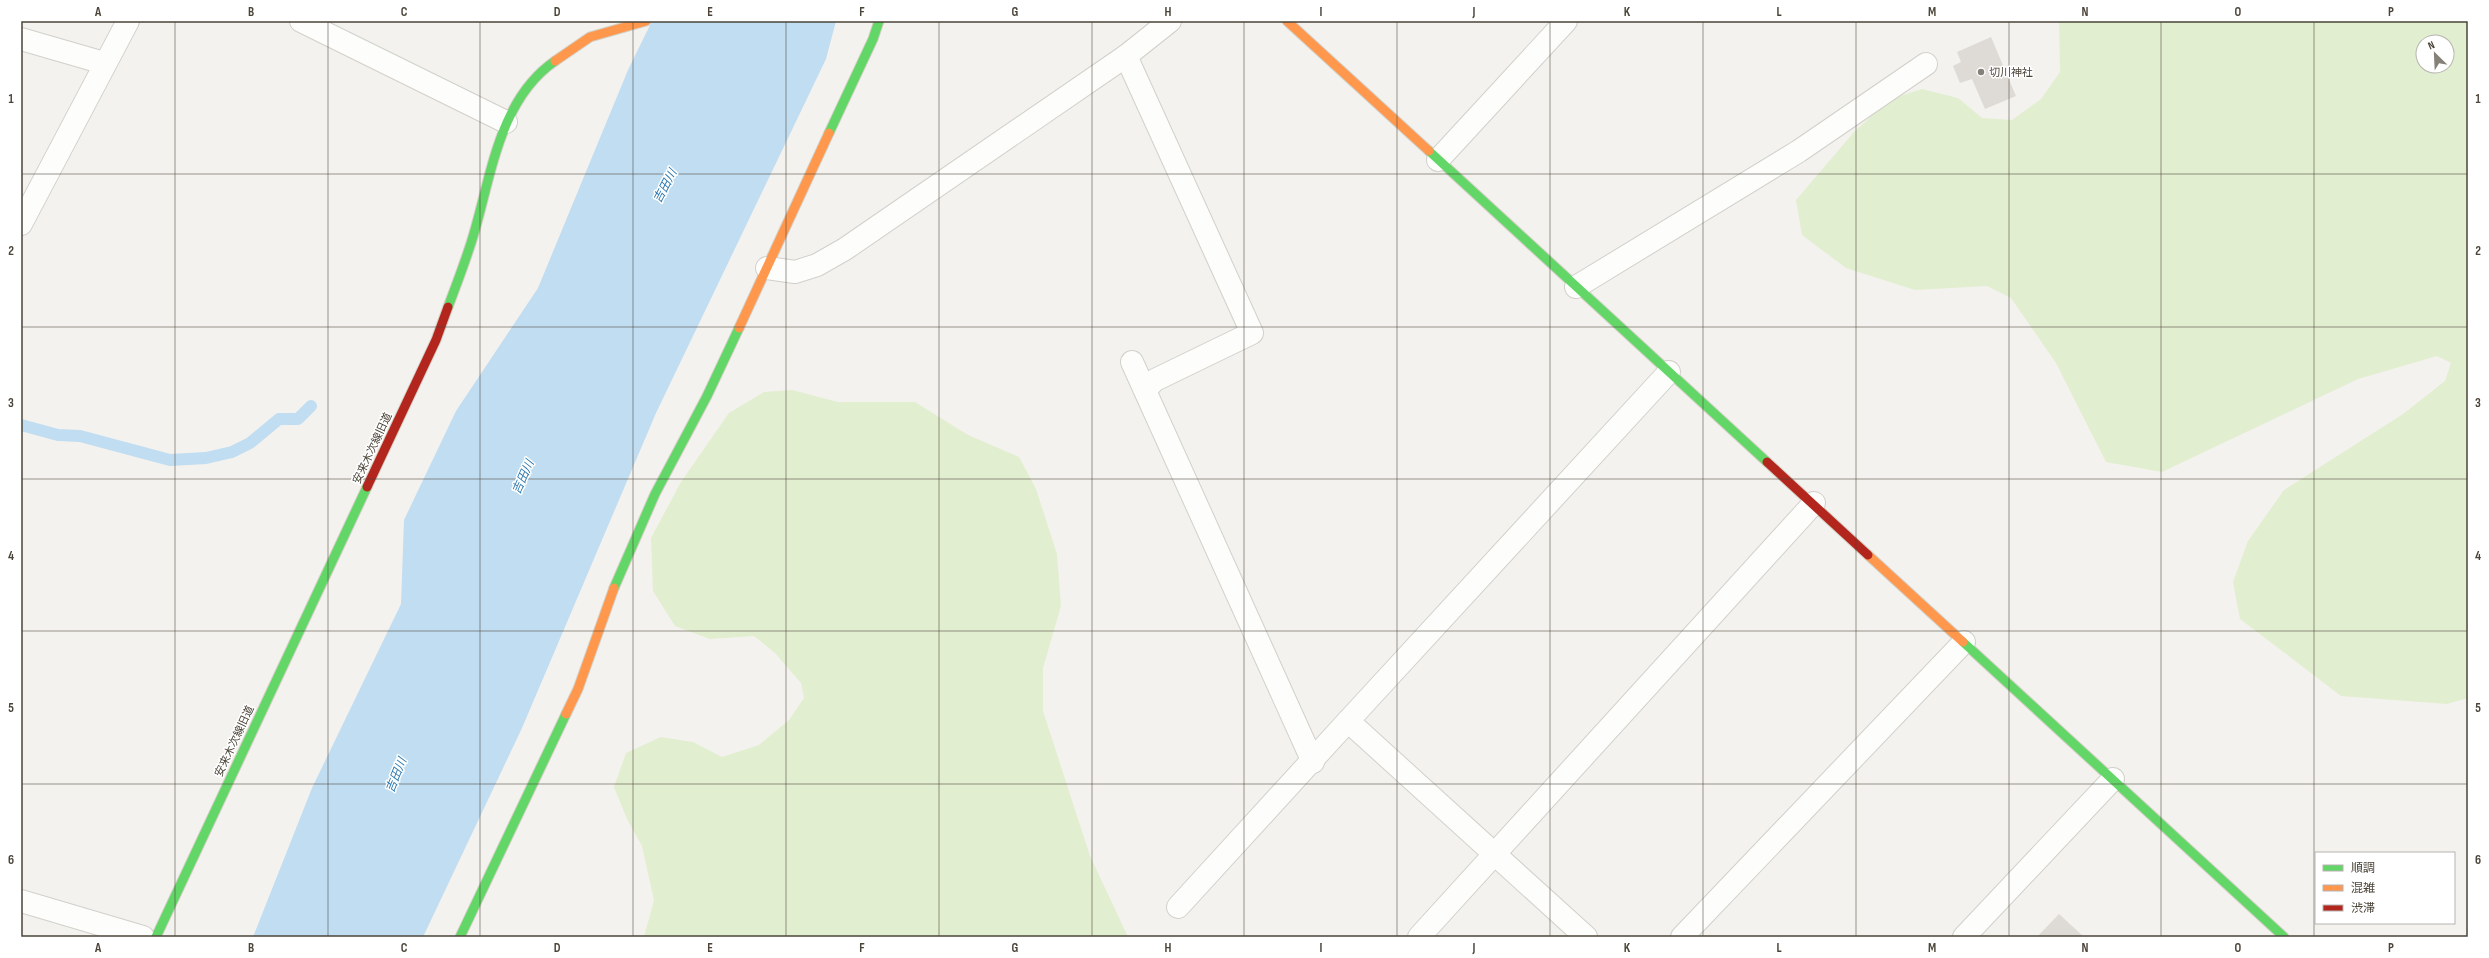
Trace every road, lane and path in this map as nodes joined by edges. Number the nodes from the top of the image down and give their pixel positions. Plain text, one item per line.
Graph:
1 (128, 21) edge
2 (301, 21) edge
3 (646, 21) edge
4 (880, 21) edge
5 (1170, 21) edge
6 (1287, 21) edge
7 (1566, 21) edge
8 (591, 26) dead end
9 (590, 37) junction
10 (21, 39) edge
11 (1126, 56) junction
12 (104, 63) junction
13 (1926, 64) dead end
14 (506, 122) junction
15 (1438, 160) junction
16 (21, 224) edge
17 (767, 268) junction
18 (1576, 287) junction
19 (1132, 362) dead end
20 (1668, 372) junction
21 (1145, 390) junction
22 (1814, 503) junction
23 (1964, 642) junction
24 (1348, 721) junction
25 (1313, 762) junction
26 (2113, 779) junction
27 (1495, 855) junction
28 (21, 902) edge
29 (1178, 907) dead end
30 (143, 937) edge
31 (156, 937) edge
32 (460, 937) edge
33 (1420, 937) edge
34 (1586, 937) edge
35 (1682, 937) edge
36 (1964, 937) edge
37 (2284, 937) edge

1 - 12 street
2 - 14 street
3 - 9 street, 安来木次線旧道
4 - 17 street
5 - 11 street
6 - 15 street
7 - 15 street
8 - 9 street
9 - 14 street, 安来木次線旧道
10 - 12 street
11 - 17 street
11 - 21 street
12 - 16 street
13 - 18 street
14 - 31 street, 安来木次線旧道
15 - 18 street
17 - 32 street
18 - 20 street
19 - 21 street
20 - 22 street
20 - 24 street
21 - 25 street
22 - 23 street
22 - 27 street
23 - 26 street
23 - 35 street
24 - 25 street
24 - 27 street
25 - 29 street
26 - 36 street
26 - 37 street
27 - 33 street
27 - 34 street
28 - 30 street

